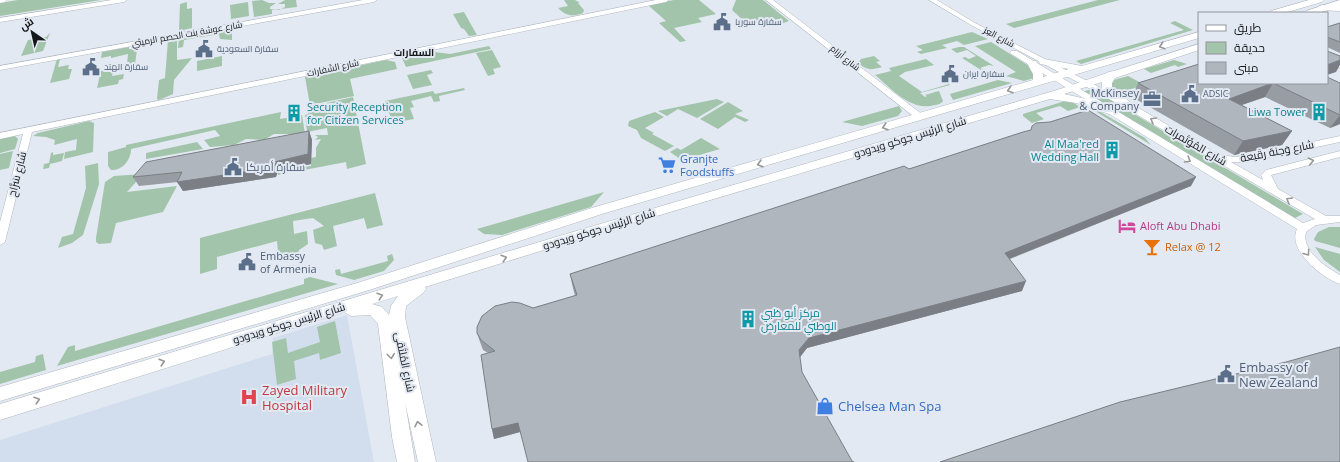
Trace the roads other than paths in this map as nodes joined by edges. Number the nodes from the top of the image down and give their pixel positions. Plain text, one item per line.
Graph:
1 (124, 0) edge
2 (374, 0) edge
3 (666, 0) edge
4 (769, 0) edge
5 (923, 0) edge
6 (932, 0) edge
7 (1317, 2) edge
8 (1340, 3) edge
9 (1340, 8) edge
10 (1278, 12) edge
11 (1310, 12) edge
12 (0, 20) edge
13 (1198, 35) edge
14 (1198, 47) edge
15 (1328, 52) edge
16 (1340, 58) edge
17 (1328, 60) edge
18 (1044, 62) junction
19 (1032, 63) junction
20 (1340, 66) edge
21 (0, 68) edge
22 (1086, 68) junction
23 (1112, 74) junction
24 (1038, 81) junction
25 (1069, 81) junction
26 (1046, 96) junction
27 (1127, 105) junction
28 (1109, 111) junction
29 (920, 117) junction
30 (28, 131) junction
31 (0, 136) edge
32 (916, 136) junction
33 (1340, 139) edge
34 (1277, 152) junction
35 (1340, 154) edge
36 (1214, 156) junction
37 (1295, 165) junction
38 (1275, 191) junction
39 (1323, 219) junction
40 (1340, 219) edge
41 (1302, 228) junction
42 (0, 242) edge
43 (434, 279) junction
44 (1340, 280) edge
45 (330, 311) junction
46 (0, 394) edge
47 (0, 412) edge
48 (406, 462) edge
49 (427, 462) edge

1 - 12 street
2 - 21 street, شارع عوشة بنت الحصم الرميثي
3 - 30 street, شارع السَّفارات
4 - 29 street, شارع أرزام
5 - 19 street, شارع العِز
6 - 18 street, شارع العِز
7 - 8 street
7 - 9 main road
7 - 10 street
7 - 11 street
13 -> 22 street, شارع الرئيس جوكو ويدودو
14 - 23 street, شارع الرئيس جوكو ويدودو
15 - 16 street
17 - 20 street
18 - 22 street
18 - 25 street, شارع العِز
19 - 24 street
19 - 25 street, شارع العِز
22 - 25 street, شارع الرئيس جوكو ويدودو
23 - 25 street, شارع الرئيس جوكو ويدودو
23 - 27 street
24 - 25 street, شارع الرئيس جوكو ويدودو
24 -> 29 street, شارع الرئيس جوكو ويدودو
25 - 26 street, شارع الرئيس جوكو ويدودو
25 - 27 street, شارع المُؤتَمرات
25 - 28 street, شارع المُؤتَمرات
25 - 32 street
26 - 28 street
26 - 32 street, شارع الرئيس جوكو ويدودو
36 -> 27 street, شارع المُؤتَمرات
28 -> 41 street, شارع المُؤتَمرات
29 -> 46 street, شارع الرئيس جوكو ويدودو
30 - 31 street, شارع السَّفارات
30 - 42 street, شارع سَرَّاح
43 -> 32 street, شارع الرئيس جوكو ويدودو
33 - 34 street, شارع وَجنة رقَيعة
34 - 36 street, شارع وَجنة رقَيعة
34 - 37 street
37 -> 35 street, شارع وَجنة رقَيعة
36 - 38 street, شارع المُؤتَمرات
37 - 38 street, شارع وَجنة رقَيعة
39 -> 38 street, شارع المُؤتَمرات
39 - 40 street
39 - 41 street
41 -> 44 street
45 -> 43 street, شارع الرئيس جوكو ويدودو
49 -> 43 street, شارع المُلتَقى
47 -> 45 street, شارع الرئيس جوكو ويدودو
45 -> 48 street, شارع المُلتَقى

